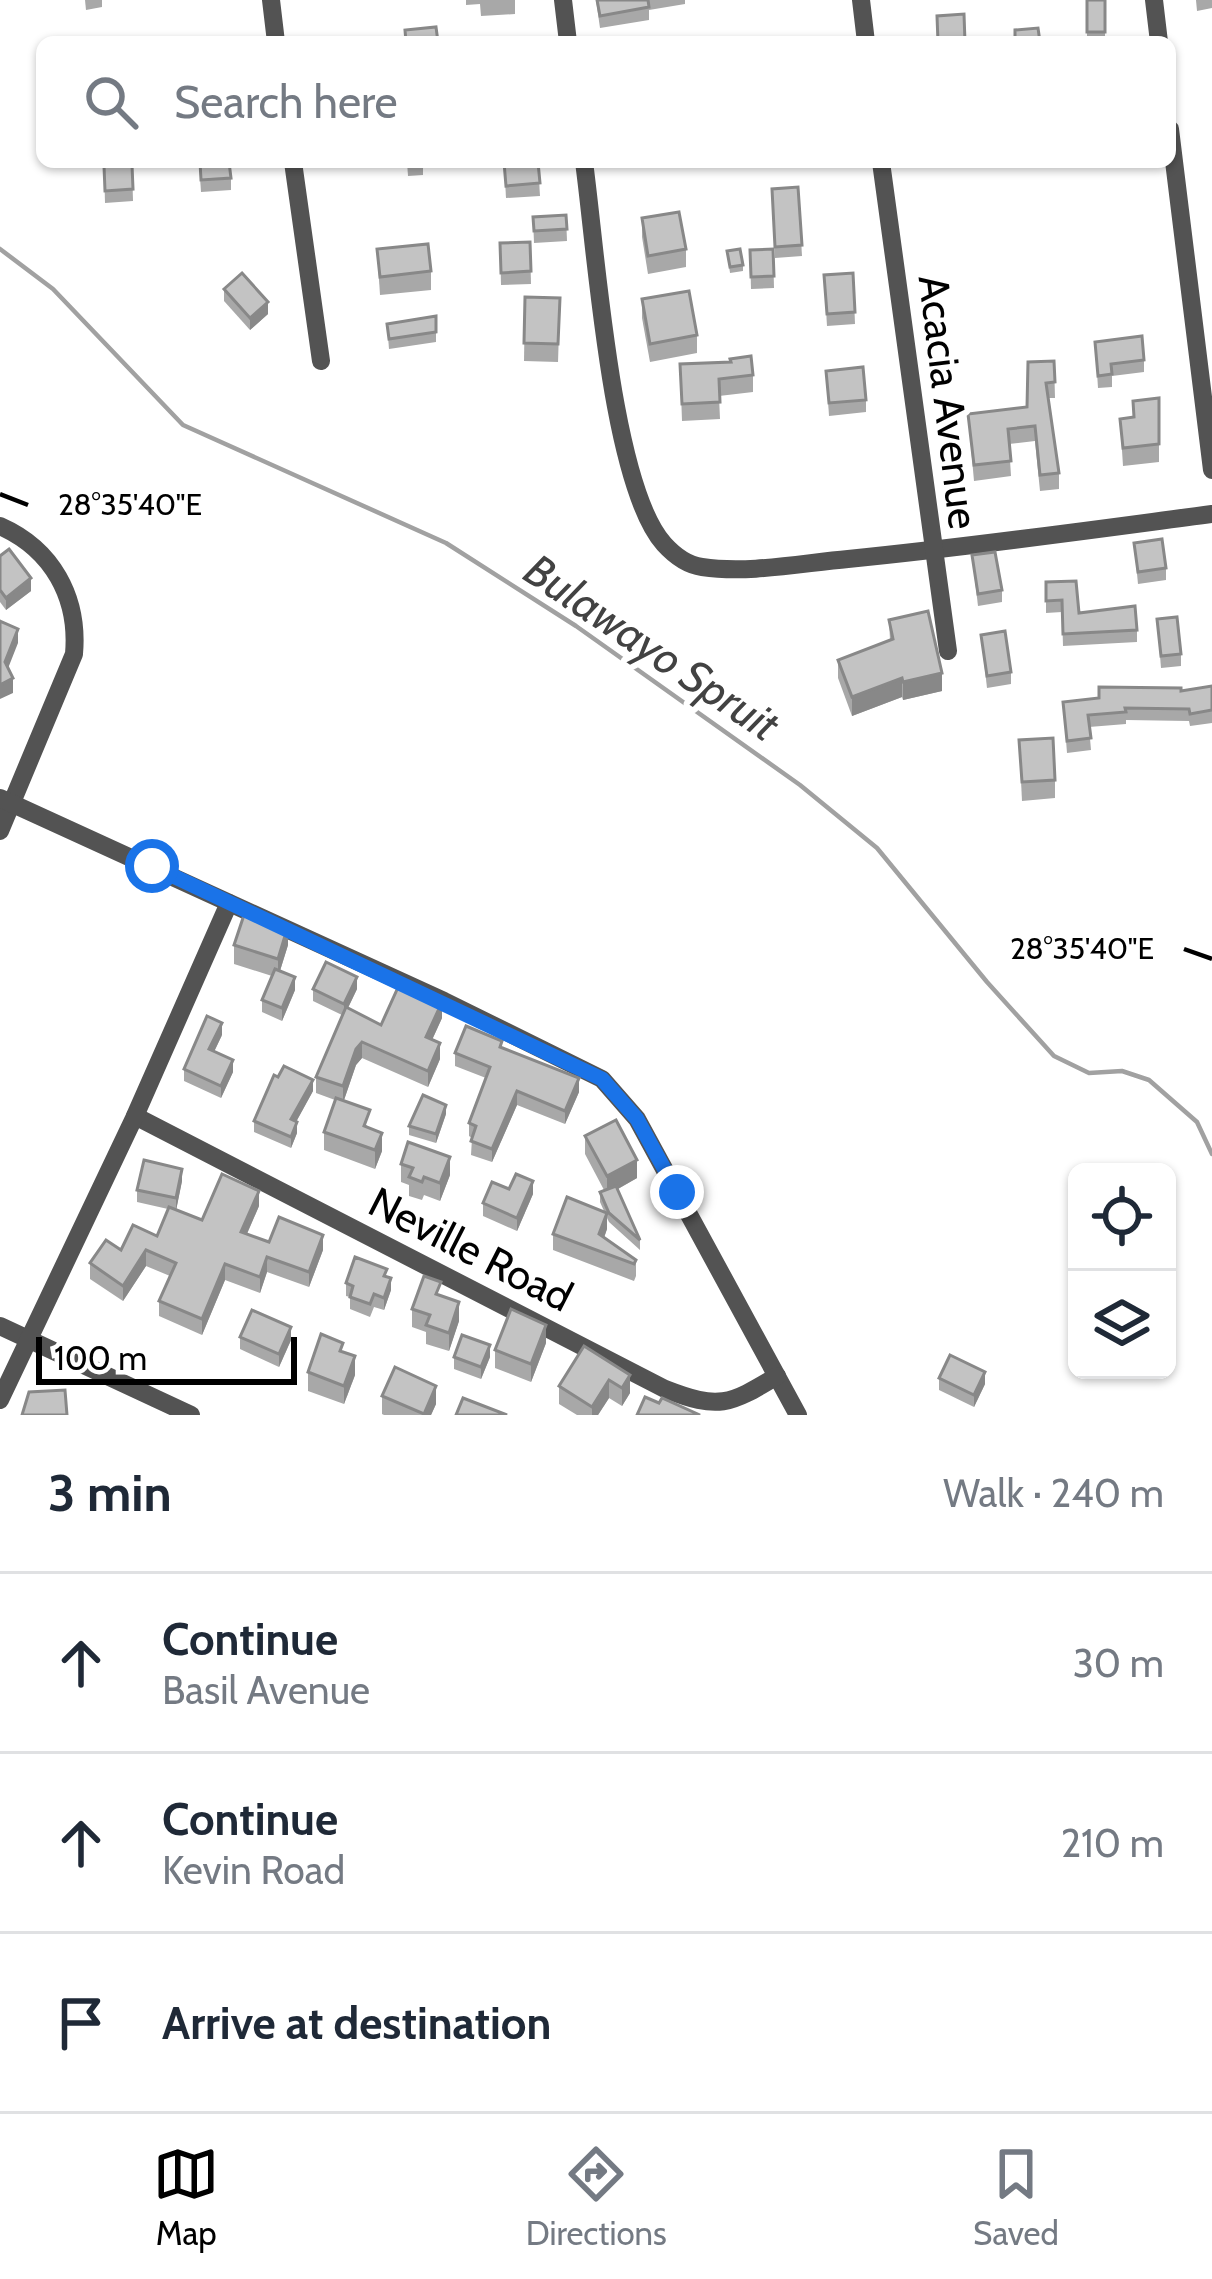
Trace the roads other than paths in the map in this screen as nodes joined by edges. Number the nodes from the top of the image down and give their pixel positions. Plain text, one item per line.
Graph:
1 (271, 0) edge
2 (562, 0) edge
3 (860, 0) edge
4 (1154, 0) edge
5 (275, 36) edge
6 (567, 36) edge
7 (865, 36) edge
8 (1158, 36) edge
9 (294, 168) edge
10 (585, 168) edge
11 (882, 168) edge
12 (1175, 168) edge
13 (321, 361) dead end
14 (1212, 470) edge
15 (1212, 514) edge
16 (0, 526) edge
17 (932, 551) junction
18 (948, 651) dead end
19 (7, 801) edge
20 (0, 831) edge
21 (229, 904) junction
22 (135, 1116) junction
23 (0, 1326) edge
24 (28, 1339) junction
25 (777, 1376) junction
26 (0, 1400) edge
27 (191, 1415) edge
28 (798, 1415) edge

1 - 5 street
2 - 6 street
3 - 7 street
4 - 8 street
9 - 13 street
10 - 17 street
11 - 17 street, Acacia Avenue
12 - 14 street
15 - 17 street
16 - 19 street
17 - 18 street, Acacia Avenue
19 - 20 street
19 - 21 street
21 - 22 street
21 - 25 street
22 - 24 street
22 - 25 street, Neville Road
23 - 24 street
24 - 26 street
24 - 27 street
25 - 28 street

